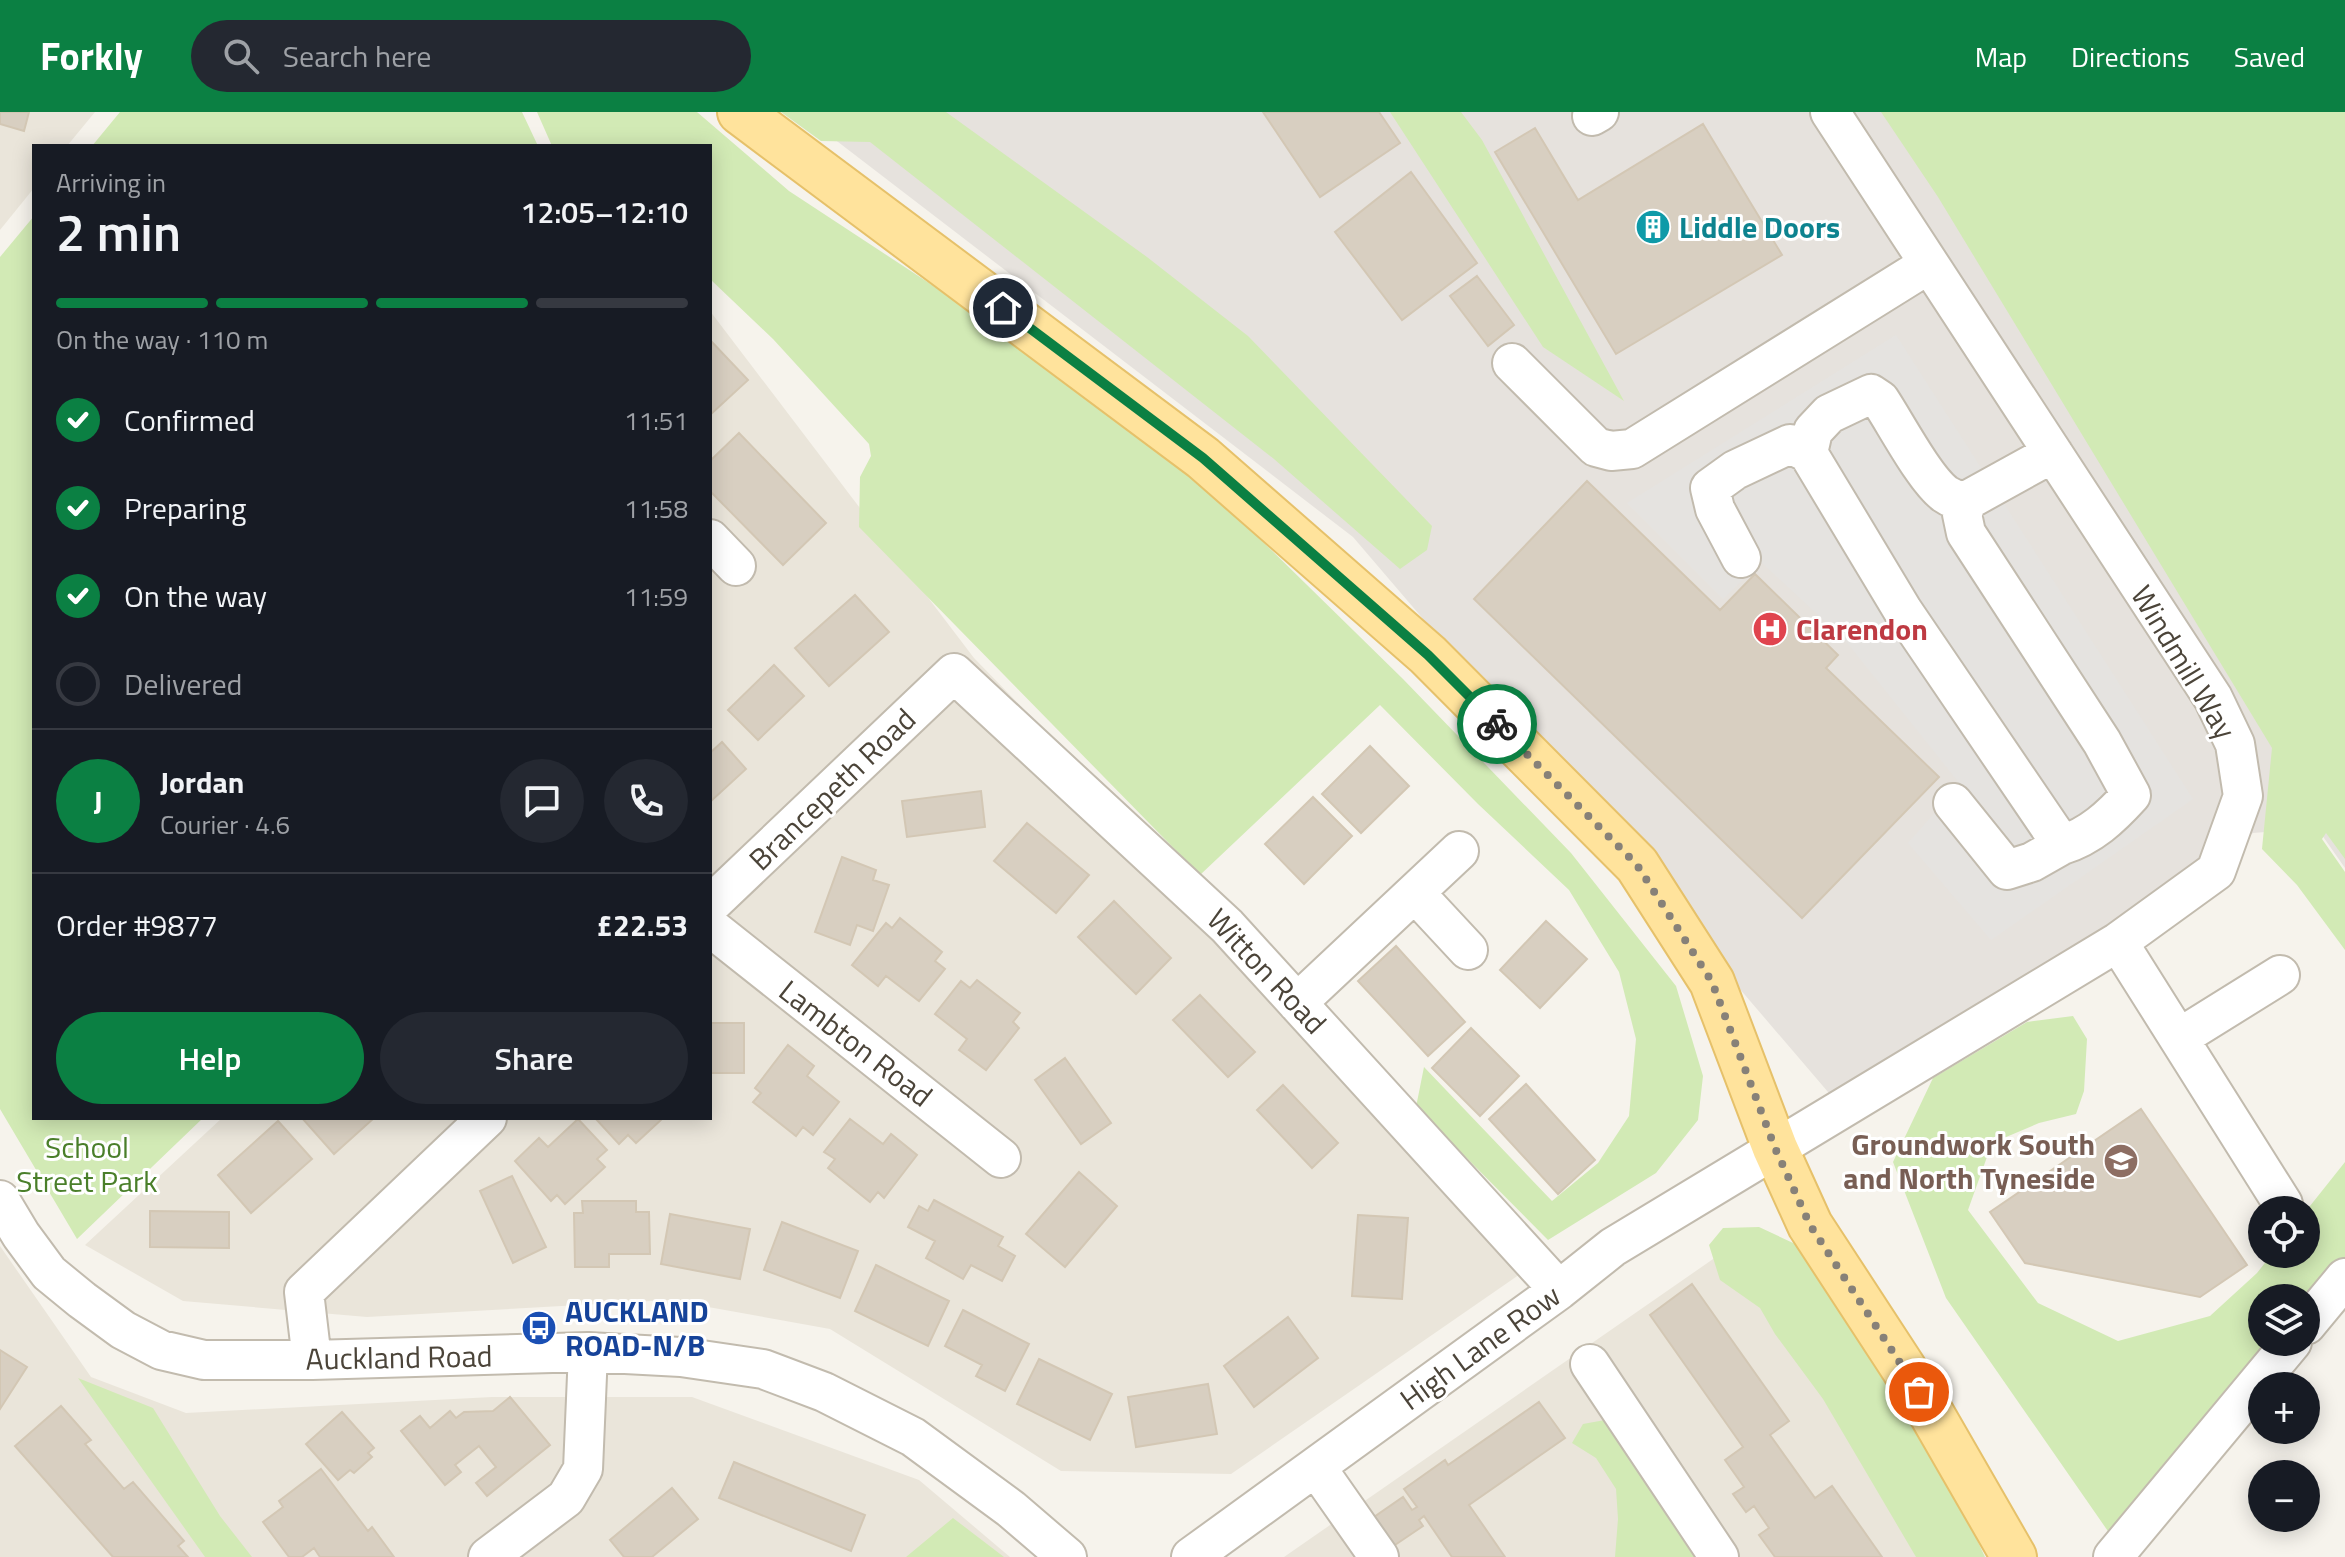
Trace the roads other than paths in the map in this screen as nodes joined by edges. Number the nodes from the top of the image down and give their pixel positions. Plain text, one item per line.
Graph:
1 (740, 112) edge
2 (1830, 112) edge
3 (1929, 264) junction
4 (1512, 363) dead end
5 (1808, 453) junction
6 (2053, 453) junction
7 (1968, 500) junction
8 (712, 541) edge
9 (1741, 558) dead end
10 (736, 566) dead end
11 (954, 673) joint
12 (1953, 803) dead end
13 (2062, 845) junction
14 (1459, 851) dead end
15 (1415, 893) junction
16 (712, 903) edge
17 (712, 929) edge
18 (2118, 942) junction
19 (1468, 950) dead end
20 (2280, 975) dead end
21 (1297, 1003) junction
22 (2179, 1038) junction
23 (485, 1120) edge
24 (1775, 1148) junction
25 (1001, 1158) dead end
26 (2278, 1196) edge
27 (0, 1200) edge
28 (2345, 1278) edge
29 (1559, 1290) junction
30 (2320, 1308) edge
31 (588, 1352) junction
32 (2280, 1356) edge
33 (312, 1360) junction
34 (1590, 1364) dead end
35 (1316, 1467) junction
36 (488, 1557) edge
37 (1067, 1557) edge
38 (1191, 1557) edge
39 (1379, 1557) edge
40 (1719, 1557) edge
41 (2014, 1557) edge
42 (2113, 1557) edge

1 - 24 main road
2 - 3 street, Windmill Way
3 - 4 street
3 - 6 street, Windmill Way
5 - 7 street
5 - 9 street
5 - 13 street
6 - 7 street
6 - 18 street, Windmill Way
7 - 13 street
8 - 10 street
11 - 16 street, Brancepeth Road
11 - 21 street, Witton Road
12 - 13 street
14 - 15 street
15 - 19 street
15 - 21 street
17 - 25 street, Lambton Road
18 - 22 street
18 - 24 street, Windmill Way
20 - 22 street
21 - 29 street, Witton Road
22 - 26 street
23 - 33 street
24 - 29 street, High Lane Row
24 - 41 main road
27 - 33 street, Auckland Road
28 - 30 street
29 - 35 street, High Lane Row
31 - 33 street, Auckland Road
31 - 36 street
31 - 37 street, Auckland Road
32 - 42 street
34 - 40 street
35 - 38 street, High Lane Row
35 - 39 street

